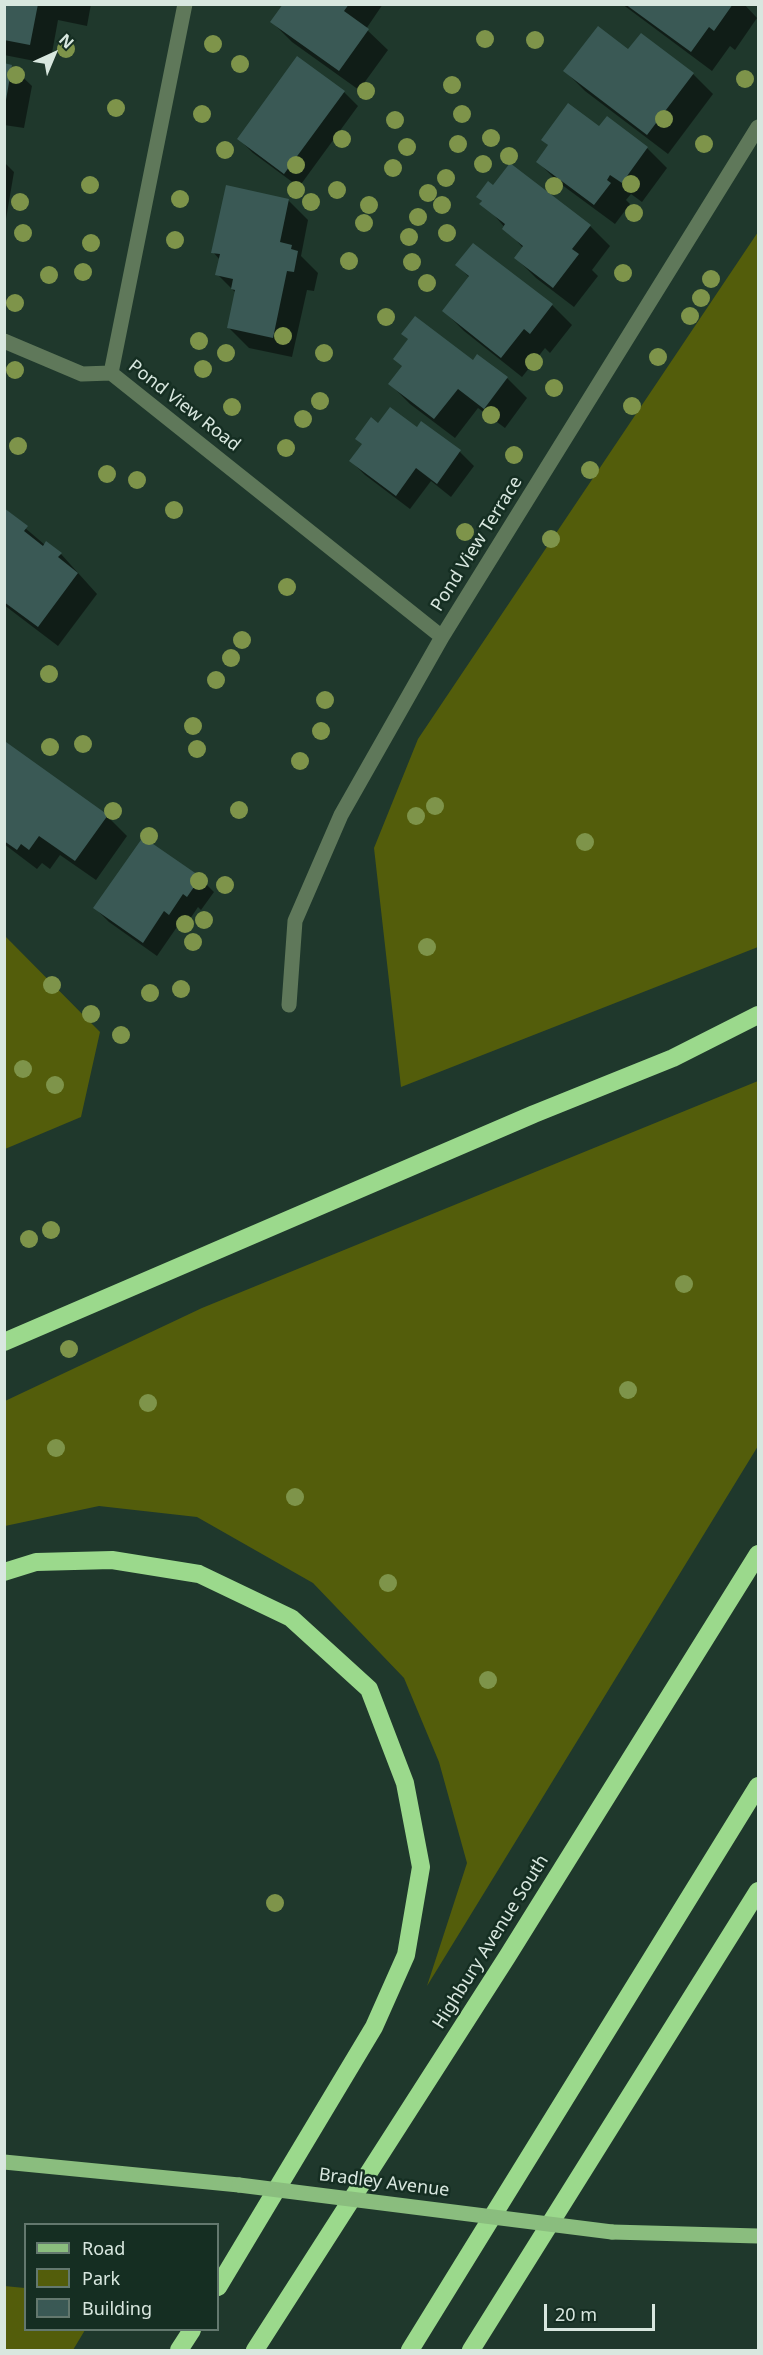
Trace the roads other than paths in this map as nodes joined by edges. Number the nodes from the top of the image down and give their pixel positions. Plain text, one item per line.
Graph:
1 (186, 4) edge
2 (759, 127) edge
3 (4, 341) edge
4 (111, 374) junction
5 (442, 637) junction
6 (289, 1005) dead end
7 (759, 1015) edge
8 (4, 1342) edge
9 (759, 1554) edge
10 (4, 1572) edge
11 (759, 1786) edge
12 (759, 1891) edge
13 (4, 2162) edge
14 (759, 2236) edge
15 (219, 2285) edge
16 (191, 2331) edge
17 (179, 2350) edge
18 (255, 2350) edge
19 (410, 2350) edge
20 (471, 2350) edge

1 - 4 street, Pond View Road
2 - 5 street, Pond View Terrace
3 - 4 street
4 - 5 street, Pond View Road
5 - 6 street, Pond View Terrace
7 - 8 highway
9 - 18 highway, Highbury Avenue South
10 - 15 highway
11 - 19 highway
12 - 20 highway
13 - 14 main road, Bradley Avenue, bridge
16 - 17 highway

